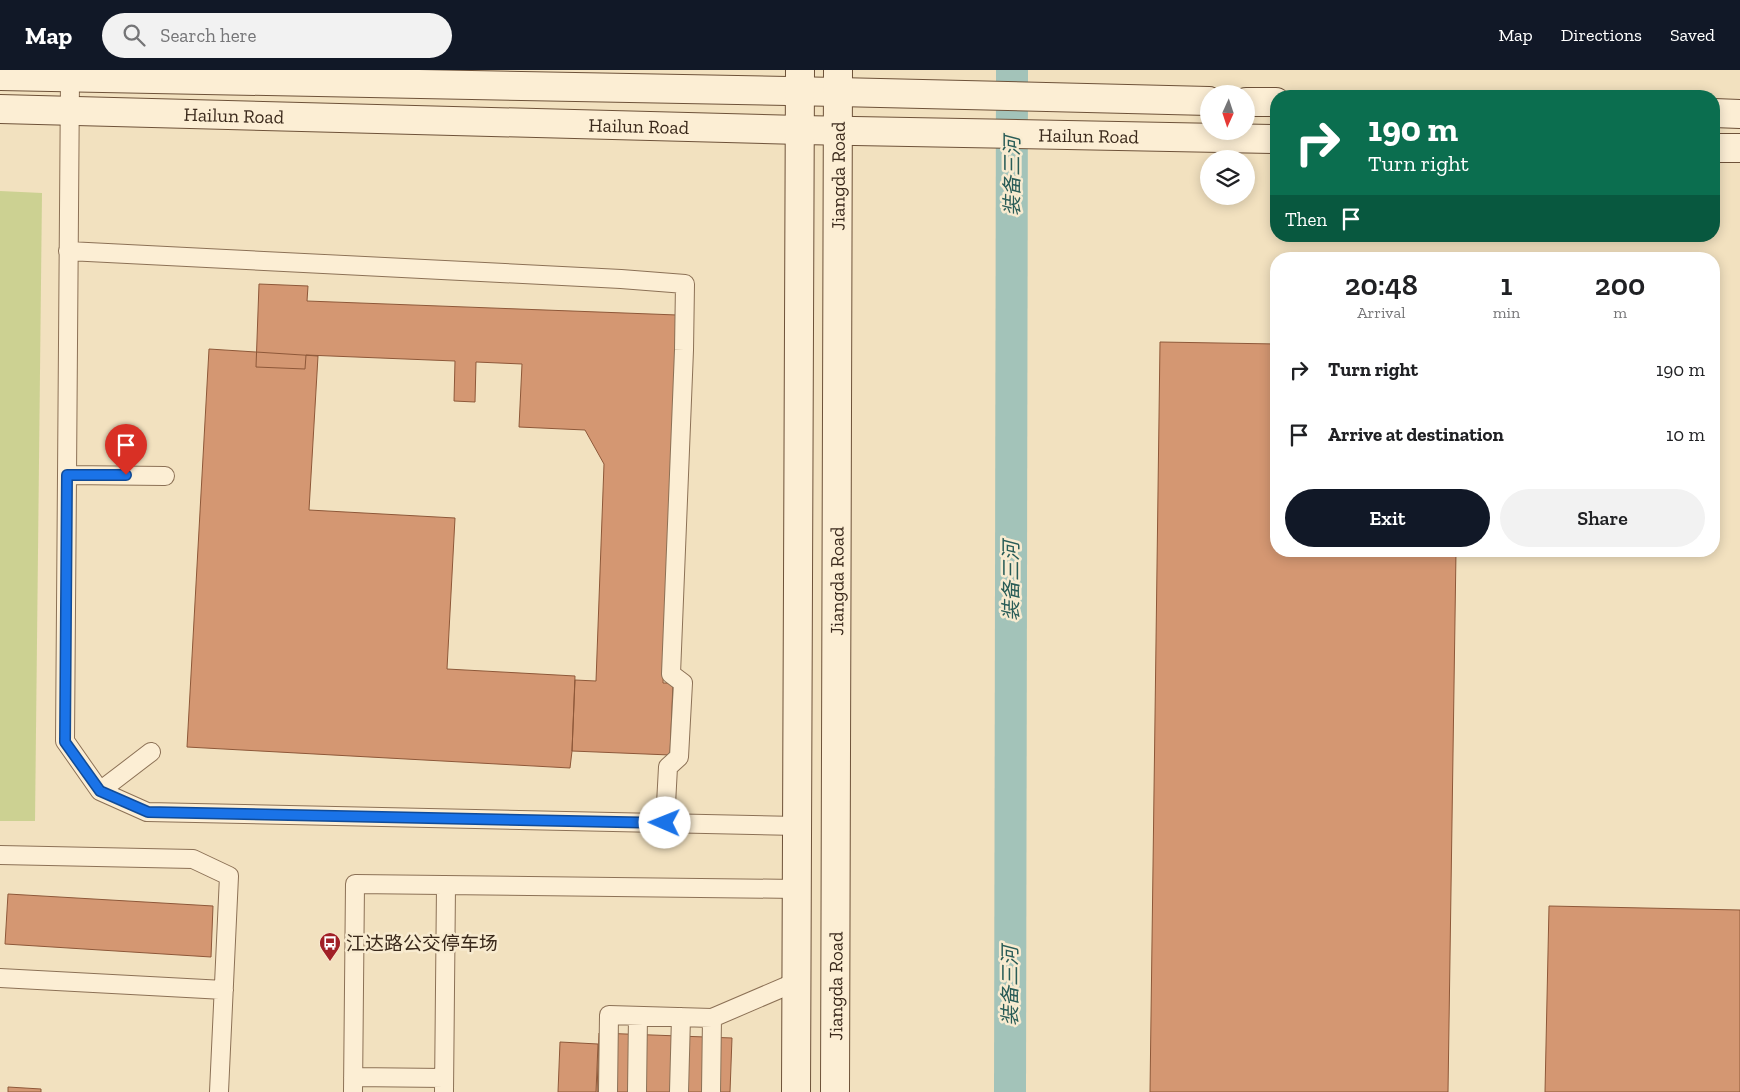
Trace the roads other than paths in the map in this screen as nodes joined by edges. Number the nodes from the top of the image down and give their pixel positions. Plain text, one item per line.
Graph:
1 (0, 76) edge
2 (70, 78) junction
3 (800, 81) edge
4 (838, 81) edge
5 (1200, 101) edge
6 (1255, 102) edge
7 (1270, 102) edge
8 (0, 109) edge
9 (69, 112) junction
10 (1720, 113) edge
11 (1740, 114) edge
12 (800, 130) junction
13 (838, 130) junction
14 (1270, 139) edge
15 (1720, 148) edge
16 (1740, 148) edge
17 (68, 251) junction
18 (67, 475) junction
19 (165, 476) dead end
20 (151, 752) dead end
21 (100, 791) junction
22 (665, 823) junction
23 (797, 826) junction
24 (0, 855) edge
25 (446, 886) junction
26 (796, 889) junction
27 (0, 978) edge
28 (796, 982) junction
29 (224, 990) junction
30 (638, 1016) junction
31 (681, 1018) junction
32 (712, 1018) junction
33 (353, 1084) edge
34 (444, 1085) edge
35 (219, 1092) edge
36 (608, 1092) edge
37 (636, 1092) edge
38 (679, 1092) edge
39 (711, 1092) edge
40 (796, 1092) edge
41 (835, 1092) edge

1 - 2 main road, Hailun Road
2 - 3 main road, Hailun Road
2 - 9 lane
3 - 4 main road, Hailun Road
3 - 12 main road, Jiangda Road
4 - 5 main road, Hailun Road
4 - 13 main road, Jiangda Road
6 - 7 main road
8 - 9 main road, Hailun Road
9 - 12 main road, Hailun Road
9 - 17 lane
10 - 11 main road
12 - 13 main road, Hailun Road
12 - 23 main road, Jiangda Road
13 - 14 main road, Hailun Road
13 - 41 main road, Jiangda Road
15 - 16 main road
17 - 18 lane
17 - 22 lane
18 - 19 lane
18 - 21 lane
20 - 21 lane
21 - 22 lane
22 - 23 lane
23 - 26 main road, Jiangda Road
24 - 29 lane
25 - 26 lane
25 - 33 lane
25 - 34 lane
26 - 28 main road, Jiangda Road
27 - 29 lane
28 - 32 lane
28 - 40 main road, Jiangda Road
29 - 35 lane
30 - 31 lane
30 - 36 lane
30 - 37 lane
31 - 32 lane
31 - 38 lane
32 - 39 lane
33 - 34 lane

